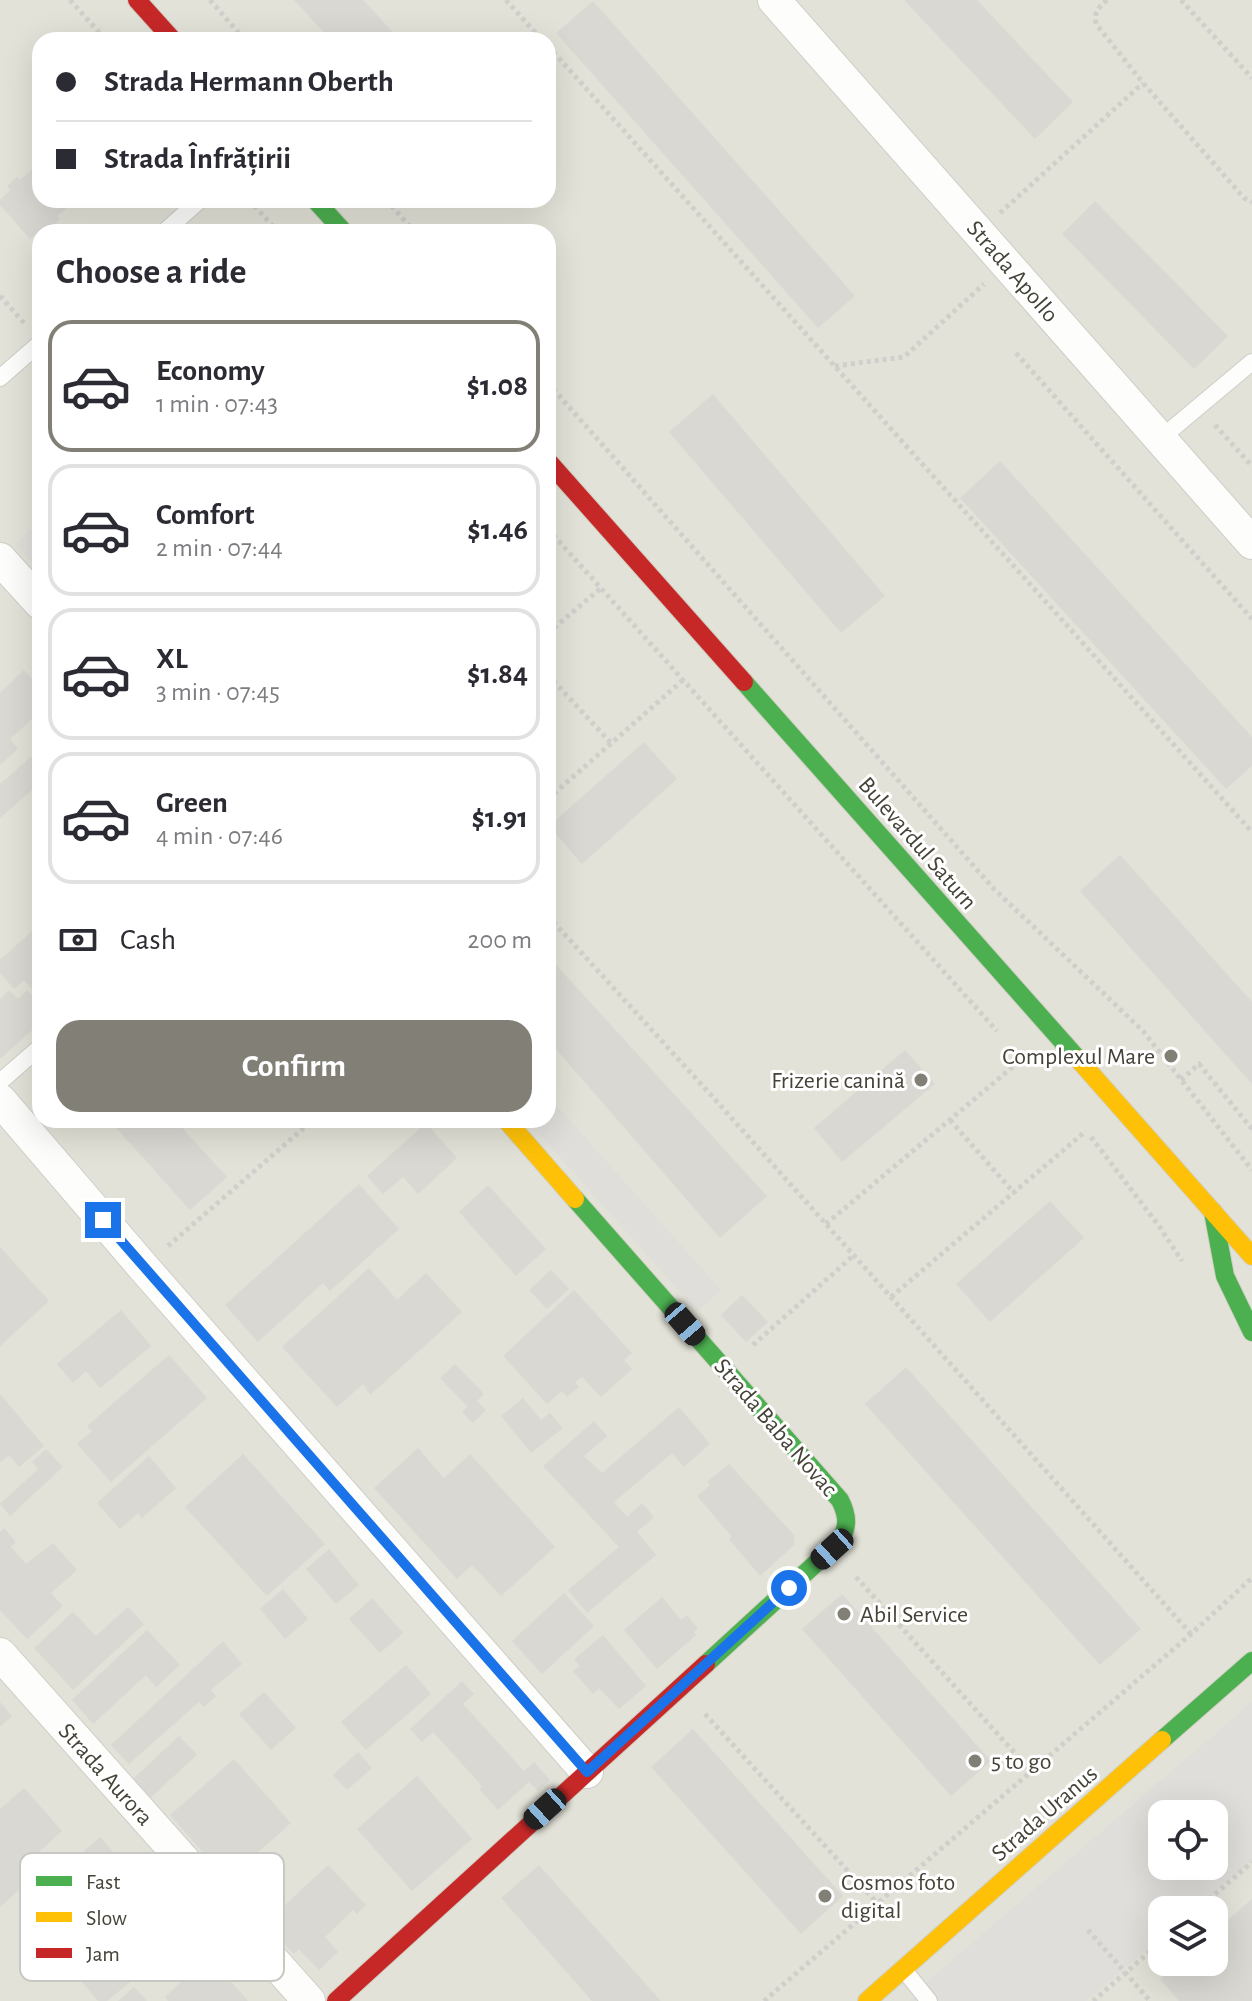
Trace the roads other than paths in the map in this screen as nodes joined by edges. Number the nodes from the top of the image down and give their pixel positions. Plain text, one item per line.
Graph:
1 (137, 0) edge
2 (774, 0) edge
3 (166, 32) edge
4 (191, 208) edge
5 (322, 208) edge
6 (173, 224) edge
7 (337, 224) edge
8 (32, 340) edge
9 (1252, 362) edge
10 (0, 378) edge
11 (1160, 439) junction
12 (556, 470) edge
13 (1252, 543) edge
14 (0, 559) edge
15 (32, 594) edge
16 (32, 1054) edge
17 (0, 1082) edge
18 (0, 1100) edge
19 (513, 1128) edge
20 (1213, 1212) junction
21 (1252, 1256) edge
22 (1252, 1332) edge
23 (0, 1654) edge
24 (1252, 1661) edge
25 (587, 1772) junction
26 (177, 1853) edge
27 (903, 1969) junction
28 (284, 1973) edge
29 (309, 2001) edge
30 (336, 2001) edge
31 (867, 2001) edge
32 (929, 2001) edge

1 - 3 street
2 - 11 street, Strada Apollo
4 - 6 lane
5 - 7 street
8 - 10 lane
9 - 11 lane
11 - 13 street, Strada Apollo
12 - 20 street, Bulevardul Saturn
14 - 15 street
16 - 17 lane
18 - 25 street
19 - 25 street, Strada Baba Novac
20 - 21 street, Bulevardul Saturn
20 - 22 street
23 - 26 street, Strada Aurora
24 - 27 street, Strada Uranus
25 - 30 street
27 - 31 street, Strada Uranus
27 - 32 lane
28 - 29 street, Strada Aurora

